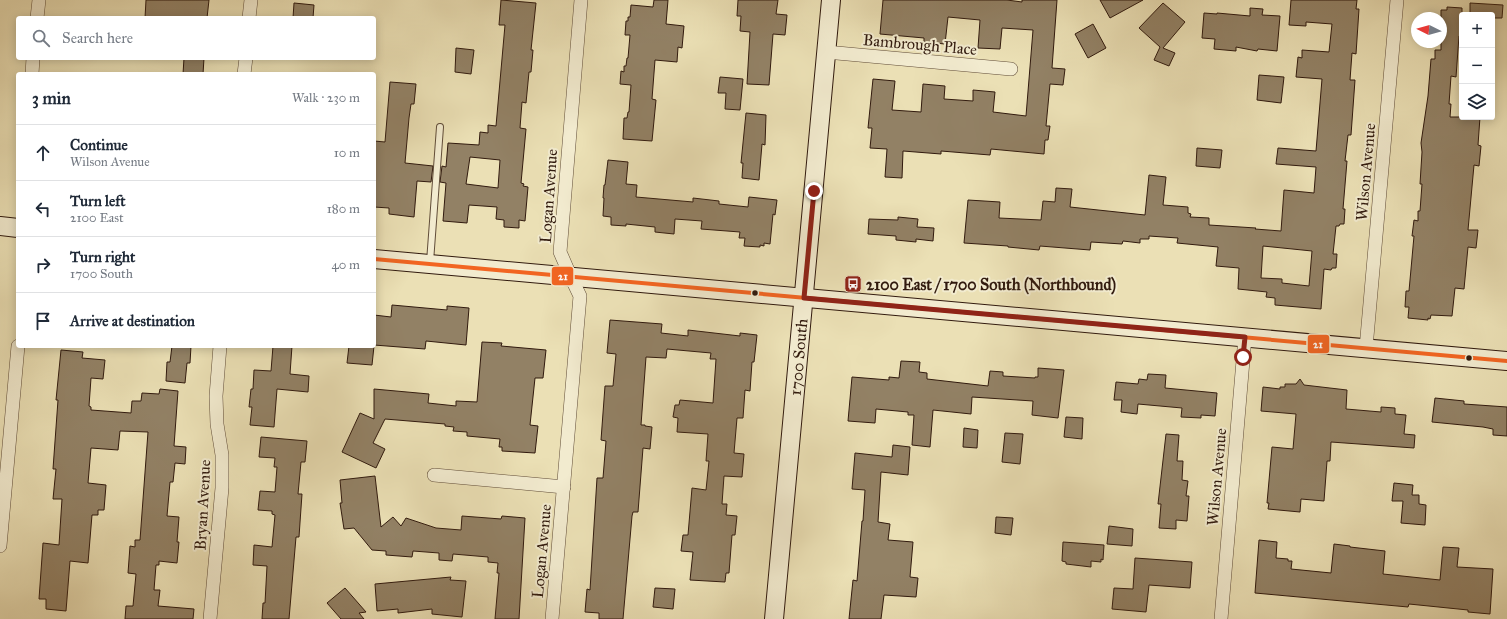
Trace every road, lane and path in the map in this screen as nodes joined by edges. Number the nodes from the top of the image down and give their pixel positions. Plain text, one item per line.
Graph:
1 (39, 0) edge
2 (251, 0) edge
3 (581, 0) edge
4 (831, 0) edge
5 (1397, 0) edge
6 (37, 16) edge
7 (249, 16) edge
8 (826, 52) junction
9 (34, 60) edge
10 (246, 60) edge
11 (1011, 69) dead end
12 (32, 72) edge
13 (244, 72) edge
14 (440, 127) dead end
15 (0, 226) edge
16 (16, 228) edge
17 (376, 259) edge
18 (430, 264) junction
19 (570, 276) junction
20 (804, 298) junction
21 (1245, 337) junction
22 (18, 348) edge
23 (220, 348) edge
24 (1366, 348) junction
25 (1507, 361) edge
26 (434, 476) dead end
27 (564, 487) junction
28 (0, 546) edge
29 (210, 619) edge
30 (552, 619) edge
31 (774, 619) edge
32 (1221, 619) edge

1 - 6 street
2 - 7 street
3 - 19 street, Logan Avenue
4 - 8 street, 1700 South
5 - 24 street, Wilson Avenue
8 - 11 street, Bambrough Place
8 - 20 street, 1700 South
9 - 12 street
10 - 13 street
14 - 18 lane
15 - 16 street
17 - 18 street
18 - 19 street
19 - 20 street
19 - 27 street, Logan Avenue
20 - 21 street
20 - 31 street, 1700 South
21 - 24 street
21 - 32 street, Wilson Avenue
22 - 28 street
23 - 29 street, Bryan Avenue
24 - 25 street
26 - 27 street, Logan Avenue
27 - 30 street, Logan Avenue

